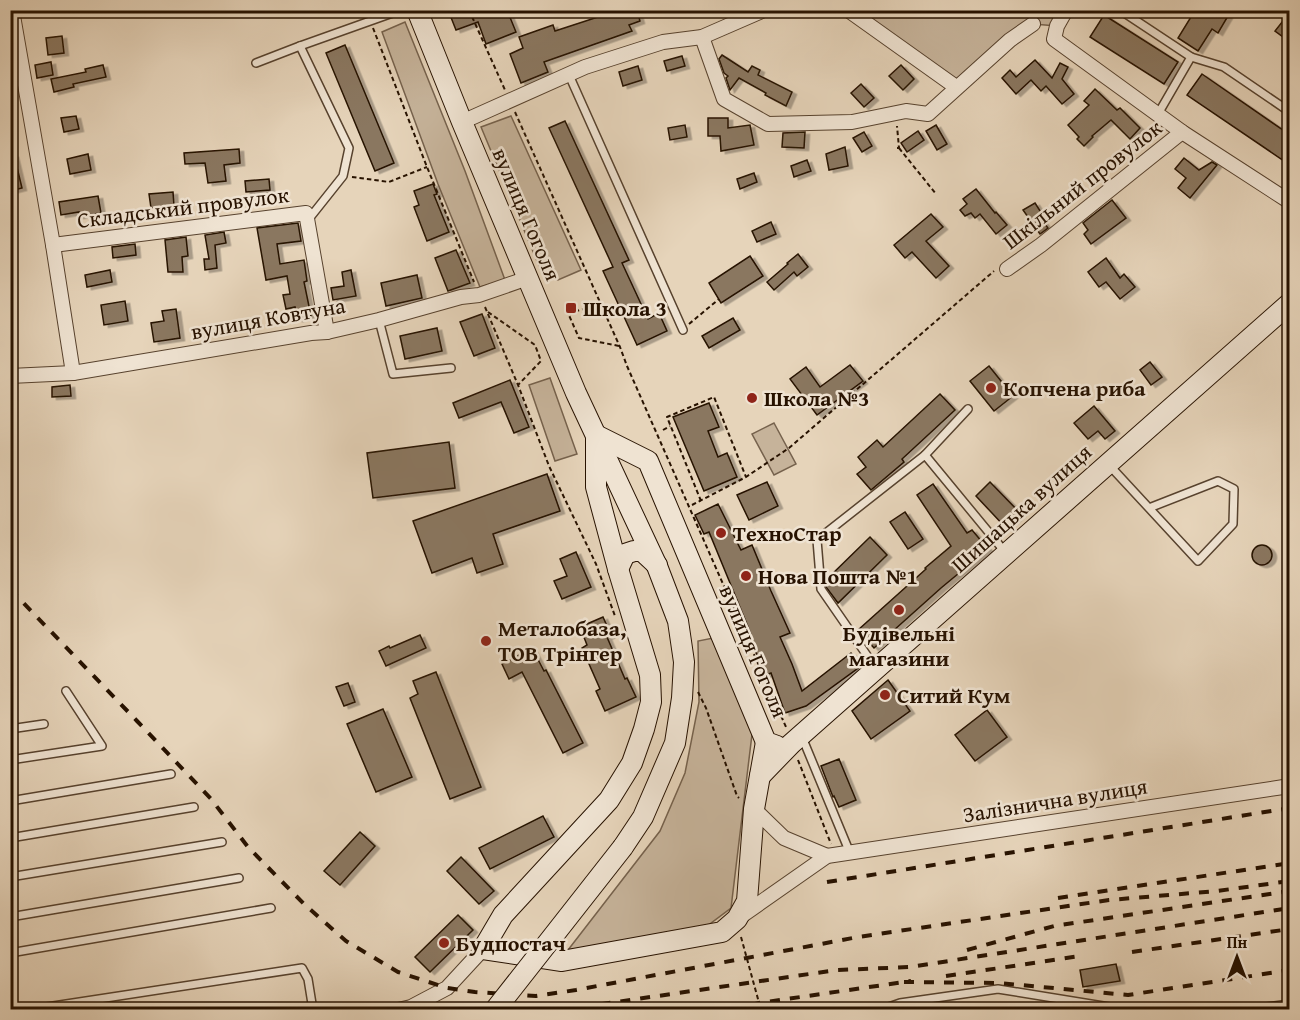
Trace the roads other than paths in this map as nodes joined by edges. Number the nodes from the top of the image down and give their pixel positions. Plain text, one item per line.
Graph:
1 (401, 10) edge
2 (417, 10) edge
3 (764, 10) edge
4 (848, 10) edge
5 (1066, 10) edge
6 (1120, 10) edge
7 (12, 15) edge
8 (1034, 24) dead end
9 (702, 37) junction
10 (300, 46) junction
11 (1191, 57) junction
12 (256, 63) dead end
13 (568, 74) junction
14 (956, 87) junction
15 (1290, 112) edge
16 (1158, 114) junction
17 (462, 122) junction
18 (1182, 132) junction
19 (1290, 202) edge
20 (307, 220) junction
21 (53, 245) junction
22 (1003, 268) road end
23 (528, 278) junction
24 (1290, 303) edge
25 (379, 320) junction
26 (682, 327) road end
27 (327, 332) junction
28 (452, 368) dead end
29 (74, 373) junction
30 (10, 376) edge
31 (968, 409) dead end
32 (596, 435) junction
33 (925, 455) junction
34 (648, 461) junction
35 (1108, 464) junction
36 (617, 480) junction
37 (1149, 508) junction
38 (1006, 554) junction
39 (657, 566) junction
40 (618, 569) junction
41 (876, 669) junction
42 (66, 691) dead end
43 (44, 723) dead end
44 (10, 729) edge
45 (786, 742) junction
46 (10, 760) edge
47 (171, 774) dead end
48 (1290, 786) edge
49 (10, 801) edge
50 (194, 807) dead end
51 (754, 809) junction
52 (10, 838) edge
53 (222, 842) dead end
54 (837, 855) junction
55 (10, 877) edge
56 (239, 878) dead end
57 (271, 908) dead end
58 (10, 918) edge
59 (737, 920) junction
60 (483, 949) junction
61 (10, 952) edge
62 (1290, 1004) edge
63 (27, 1010) edge
64 (313, 1010) edge
65 (398, 1010) edge
66 (495, 1010) edge
67 (880, 1010) edge
68 (1128, 1010) edge
69 (1242, 1010) edge

1 - 10 lane
2 - 17 street, вулиця Гоголя
3 - 9 street
4 - 14 street
5 - 16 street
6 - 11 lane
7 - 21 street
8 - 14 street
9 - 13 street
9 - 14 street
10 - 12 lane
10 - 20 lane
11 - 15 lane
11 - 16 lane
13 - 17 street
13 - 26 lane
16 - 18 street
17 - 23 street, вулиця Гоголя
18 - 19 street
18 - 22 street, Шкільний провулок
20 - 21 street, Складський провулок
20 - 27 street, Складський провулок
21 - 29 street
23 - 25 street, вулиця Ковтуна
23 - 32 street, вулиця Гоголя
24 - 35 street, Шишацька вулиця
25 - 27 street, вулиця Ковтуна
25 - 28 lane
27 - 29 street, вулиця Ковтуна
29 - 30 street, вулиця Ковтуна
31 - 33 lane
32 - 34 street
32 - 36 street, вулиця Гоголя
32 - 40 street, вулиця Гоголя
33 - 38 lane
33 - 41 lane
34 - 36 street
34 - 45 street, вулиця Гоголя
35 - 37 lane
35 - 38 street, Шишацька вулиця
36 - 39 street, вулиця Гоголя
37 - 37 lane
38 - 41 street, Шишацька вулиця
39 - 40 street
39 - 66 street, вулиця Гоголя, bridge
40 - 60 street, вулиця Гоголя
41 - 45 street, Шишацька вулиця
42 - 46 lane
43 - 44 lane
45 - 51 street, Шишацька вулиця
45 - 54 lane
47 - 49 lane
48 - 54 street, Залізнична вулиця
50 - 52 lane
51 - 54 street
51 - 59 street
53 - 55 lane
54 - 59 street, Залізнична вулиця
56 - 58 lane
57 - 61 lane
59 - 60 street
60 - 65 street
62 - 69 lane
63 - 64 lane
67 - 68 lane

